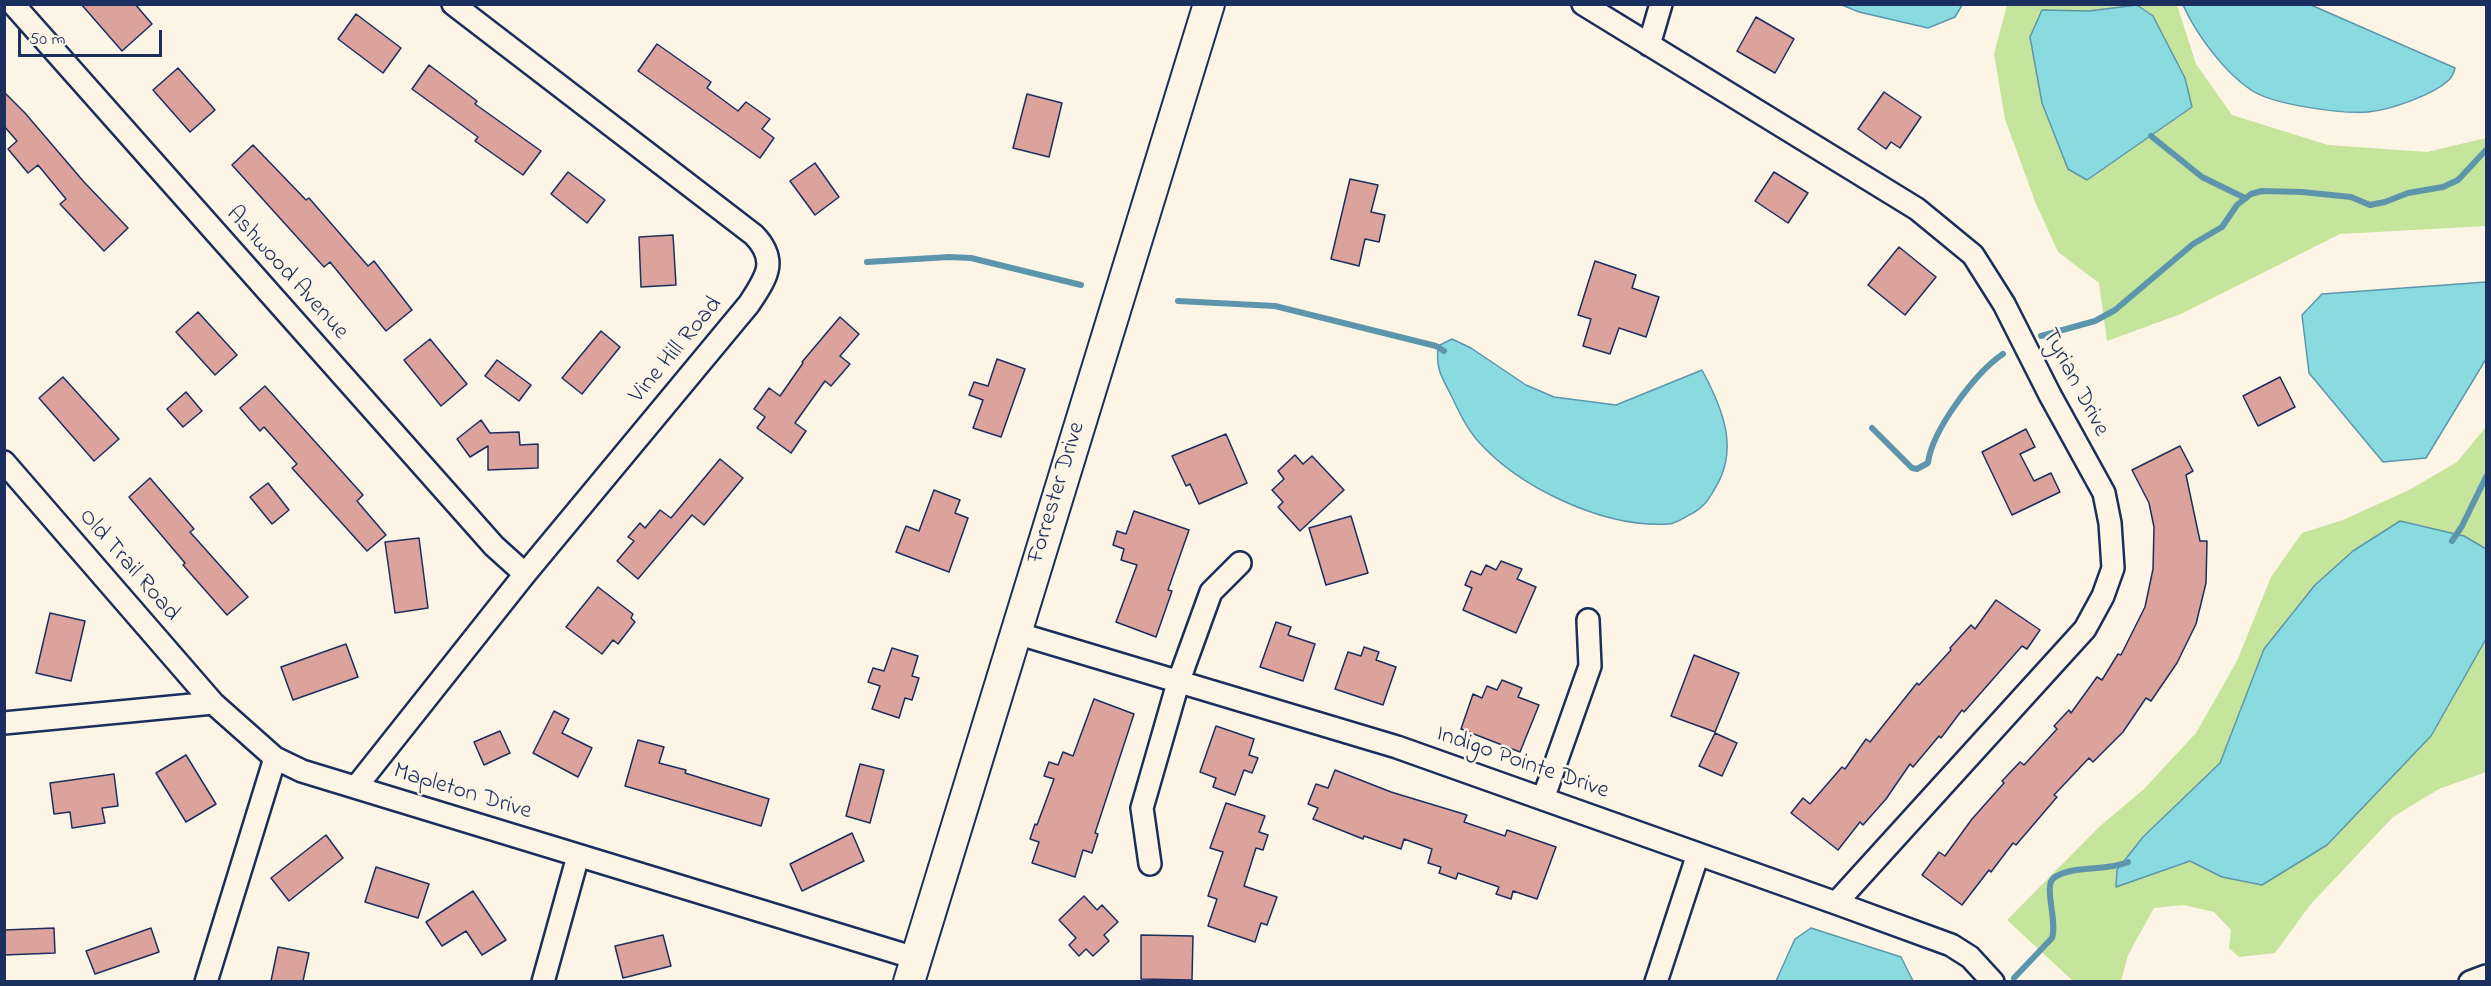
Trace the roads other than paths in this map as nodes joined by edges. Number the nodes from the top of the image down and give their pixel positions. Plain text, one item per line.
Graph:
1 (13, 4) edge
2 (453, 4) edge
3 (1209, 4) edge
4 (1583, 4) edge
5 (1660, 4) edge
6 (1648, 45) junction
7 (4, 462) edge
8 (1240, 563) dead end
9 (525, 574) junction
10 (1588, 620) dead end
11 (1016, 633) junction
12 (1178, 683) junction
13 (213, 703) junction
14 (4, 723) edge
15 (275, 758) junction
16 (356, 787) junction
17 (1543, 799) junction
18 (1698, 854) junction
19 (578, 856) junction
20 (1150, 864) dead end
21 (1836, 903) junction
22 (912, 970) edge
23 (2487, 976) edge
24 (206, 981) edge
25 (543, 981) edge
26 (1656, 981) edge
27 (1993, 981) edge
28 (2470, 981) edge

1 - 9 street, Ashwood Avenue
2 - 9 street, Vine Hill Road
3 - 11 street, Forrester Drive
4 - 6 street, Tyrian Drive
5 - 6 street
6 - 21 street, Tyrian Drive
7 - 13 street, Old Trail Road
8 - 12 street
9 - 16 street, Vine Hill Road
10 - 17 street
11 - 12 street, Indigo Pointe Drive
11 - 22 street, Forrester Drive
12 - 17 street, Indigo Pointe Drive
12 - 20 street
13 - 14 street
13 - 15 street, Mapleton Drive
15 - 16 street, Mapleton Drive
15 - 24 street
16 - 19 street, Mapleton Drive
17 - 18 street, Indigo Pointe Drive
18 - 21 street, Indigo Pointe Drive
18 - 26 street
19 - 22 street, Mapleton Drive
19 - 25 street
21 - 27 street, Indigo Pointe Drive
23 - 28 street

